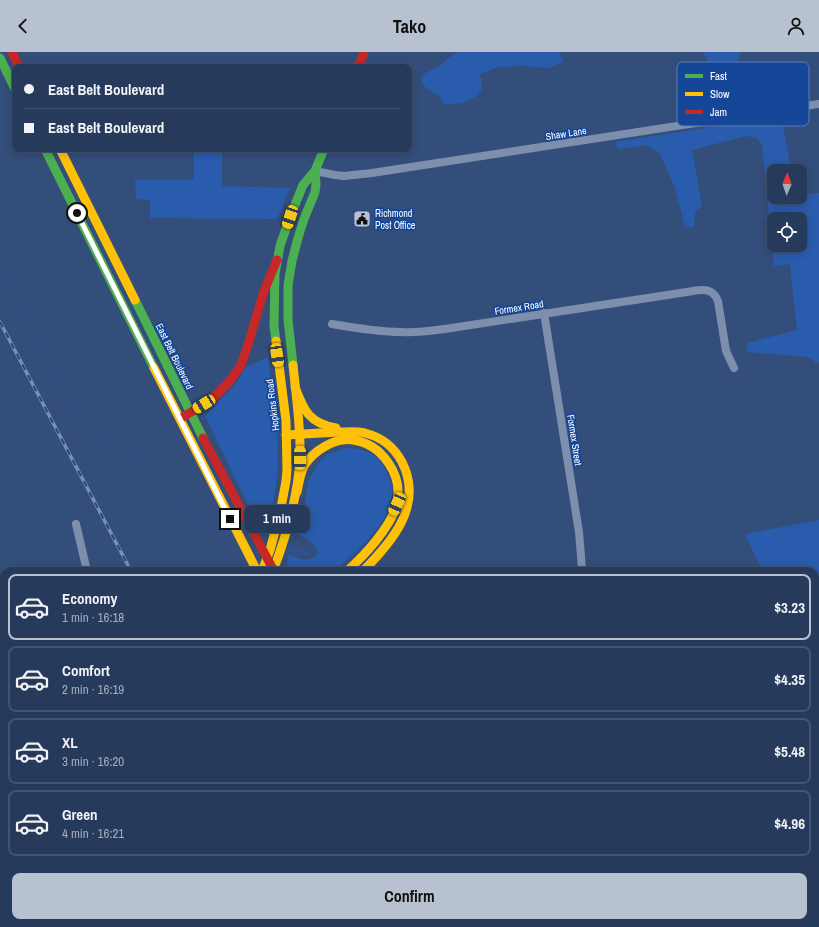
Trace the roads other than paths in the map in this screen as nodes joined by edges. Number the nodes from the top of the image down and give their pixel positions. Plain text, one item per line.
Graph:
1 (5, 52) edge
2 (12, 52) edge
3 (364, 52) edge
4 (0, 54) edge
5 (0, 58) edge
6 (18, 64) edge
7 (359, 64) edge
8 (12, 83) edge
9 (819, 104) edge
10 (809, 106) edge
11 (677, 126) edge
12 (46, 152) edge
13 (61, 152) edge
14 (323, 152) edge
15 (315, 171) junction
16 (277, 260) junction
17 (544, 313) junction
18 (332, 324) dead end
19 (734, 368) dead end
20 (295, 387) junction
21 (190, 413) junction
22 (179, 419) junction
23 (355, 432) junction
24 (300, 434) junction
25 (286, 435) junction
26 (297, 492) junction
27 (76, 524) dead end
28 (86, 567) edge
29 (255, 567) edge
30 (264, 567) edge
31 (272, 567) edge
32 (275, 567) edge
33 (352, 567) edge
34 (367, 567) edge
35 (582, 567) edge

1 - 4 street
2 - 6 main road
3 - 7 main road
5 - 8 main road
9 - 10 street, Shaw Lane
11 - 15 street, Shaw Lane
12 - 22 main road
13 - 21 main road, East Belt Boulevard
14 - 15 main road, Hopkins Road
15 - 16 main road, Hopkins Road
15 - 20 main road, Hopkins Road
16 - 21 main road
16 - 25 main road, Hopkins Road
17 - 18 street, Formex Road
17 - 19 street, Formex Road
17 - 35 street, Formex Street
20 - 23 main road
20 - 24 main road, Hopkins Road
21 - 22 main road
21 - 31 main road, East Belt Boulevard
22 - 29 main road
23 - 24 main road
23 - 34 main road
24 - 25 main road
24 - 26 main road, Hopkins Road
25 - 30 main road, Hopkins Road
26 - 32 main road, Hopkins Road
26 - 33 main road
27 - 28 street

